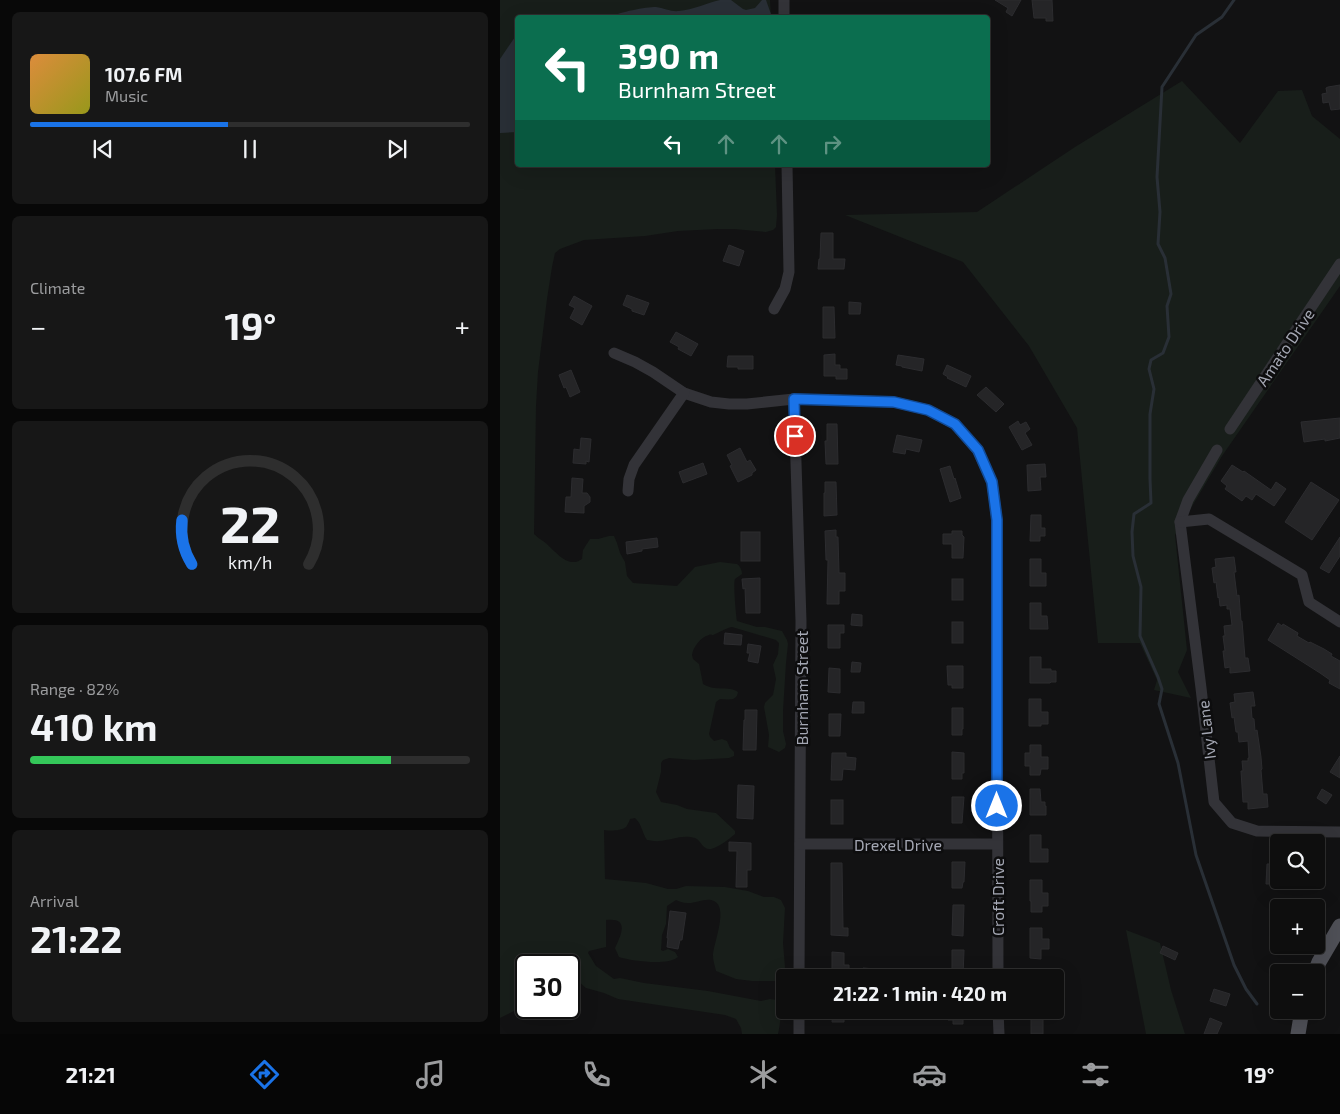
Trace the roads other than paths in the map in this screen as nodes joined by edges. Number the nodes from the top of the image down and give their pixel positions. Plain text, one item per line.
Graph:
1 (784, 0) edge
2 (784, 15) edge
3 (787, 167) edge
4 (1340, 264) edge
5 (774, 310) dead end
6 (614, 353) dead end
7 (684, 393) junction
8 (794, 399) junction
9 (1230, 429) dead end
10 (1217, 450) dead end
11 (628, 491) dead end
12 (1180, 522) junction
13 (1340, 622) edge
14 (1340, 832) edge
15 (800, 844) junction
16 (997, 844) junction
17 (1340, 926) edge
18 (1318, 964) edge
19 (799, 969) edge
20 (998, 969) edge
21 (799, 1019) edge
22 (998, 1019) edge
23 (1300, 1019) edge
24 (799, 1034) edge
25 (999, 1034) edge
26 (1298, 1034) edge

1 - 2 street
3 - 5 street
4 - 9 street, Amato Drive
6 - 7 street, Croft Drive
7 - 8 street, Croft Drive
7 - 11 street
8 - 15 street, Burnham Street
8 - 16 street, Croft Drive
10 - 12 street, Ivy Lane
12 - 13 street
12 - 14 street, Ivy Lane
15 - 16 street, Drexel Drive
15 - 19 street, Burnham Street
16 - 20 street, Croft Drive
17 - 18 main road
21 - 24 street
22 - 25 street
23 - 26 main road

